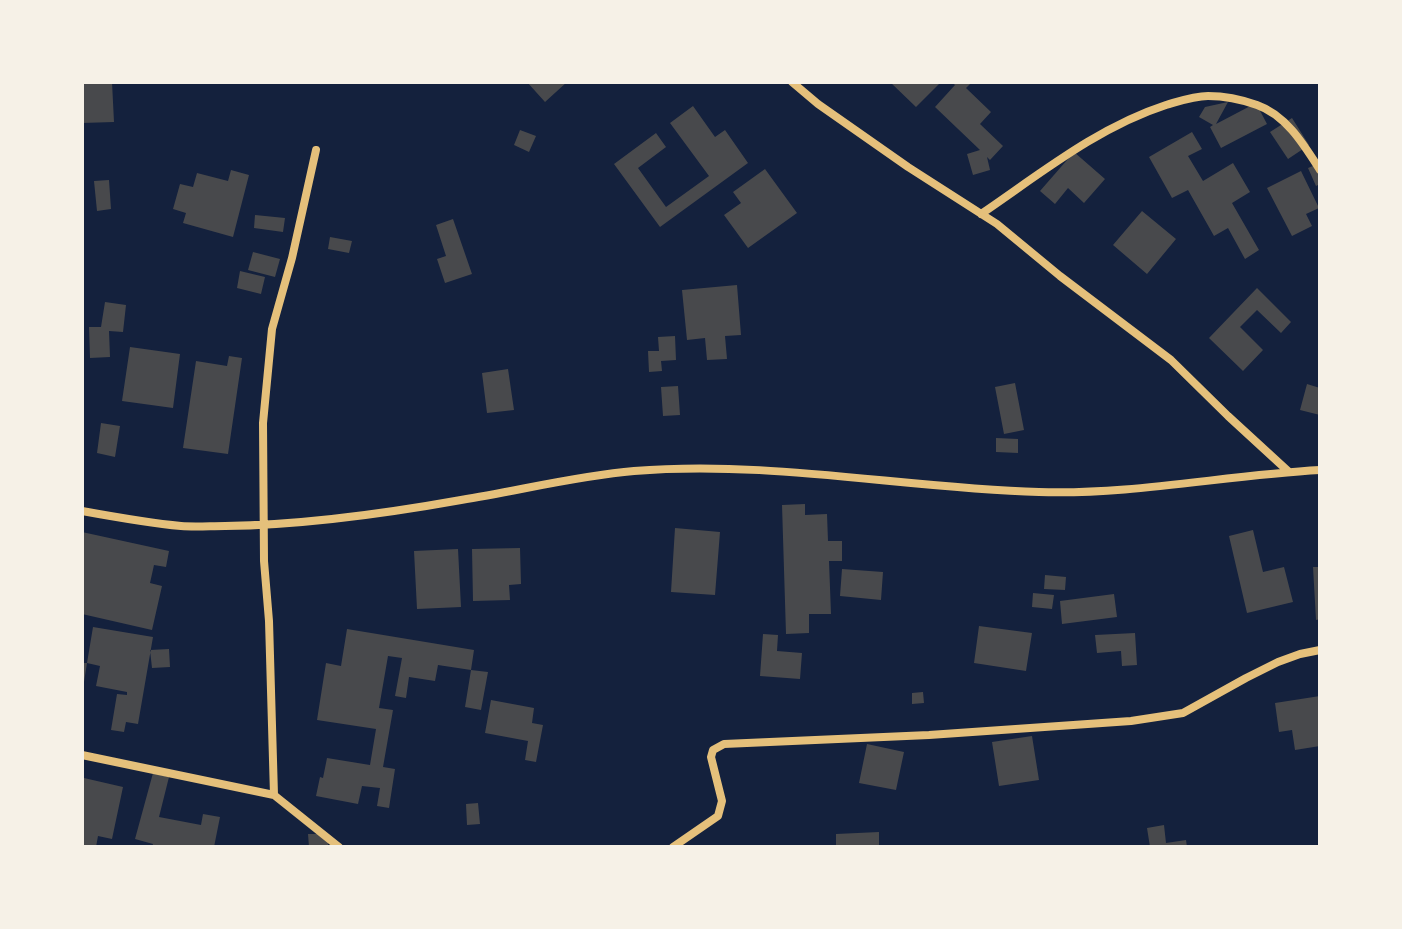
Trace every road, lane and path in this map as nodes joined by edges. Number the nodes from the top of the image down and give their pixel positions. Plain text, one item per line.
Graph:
1 (792, 82) edge
2 (316, 150) dead end
3 (1320, 170) edge
4 (981, 214) junction
5 (1320, 470) edge
6 (1289, 472) junction
7 (82, 511) edge
8 (264, 525) junction
9 (1320, 650) edge
10 (82, 755) edge
11 (274, 795) junction
12 (339, 847) edge
13 (673, 847) edge

1 - 4 street
2 - 8 street
3 - 4 street
4 - 6 street
5 - 6 street
6 - 8 street
7 - 8 street
8 - 11 street
9 - 13 street
10 - 11 street
11 - 12 street

